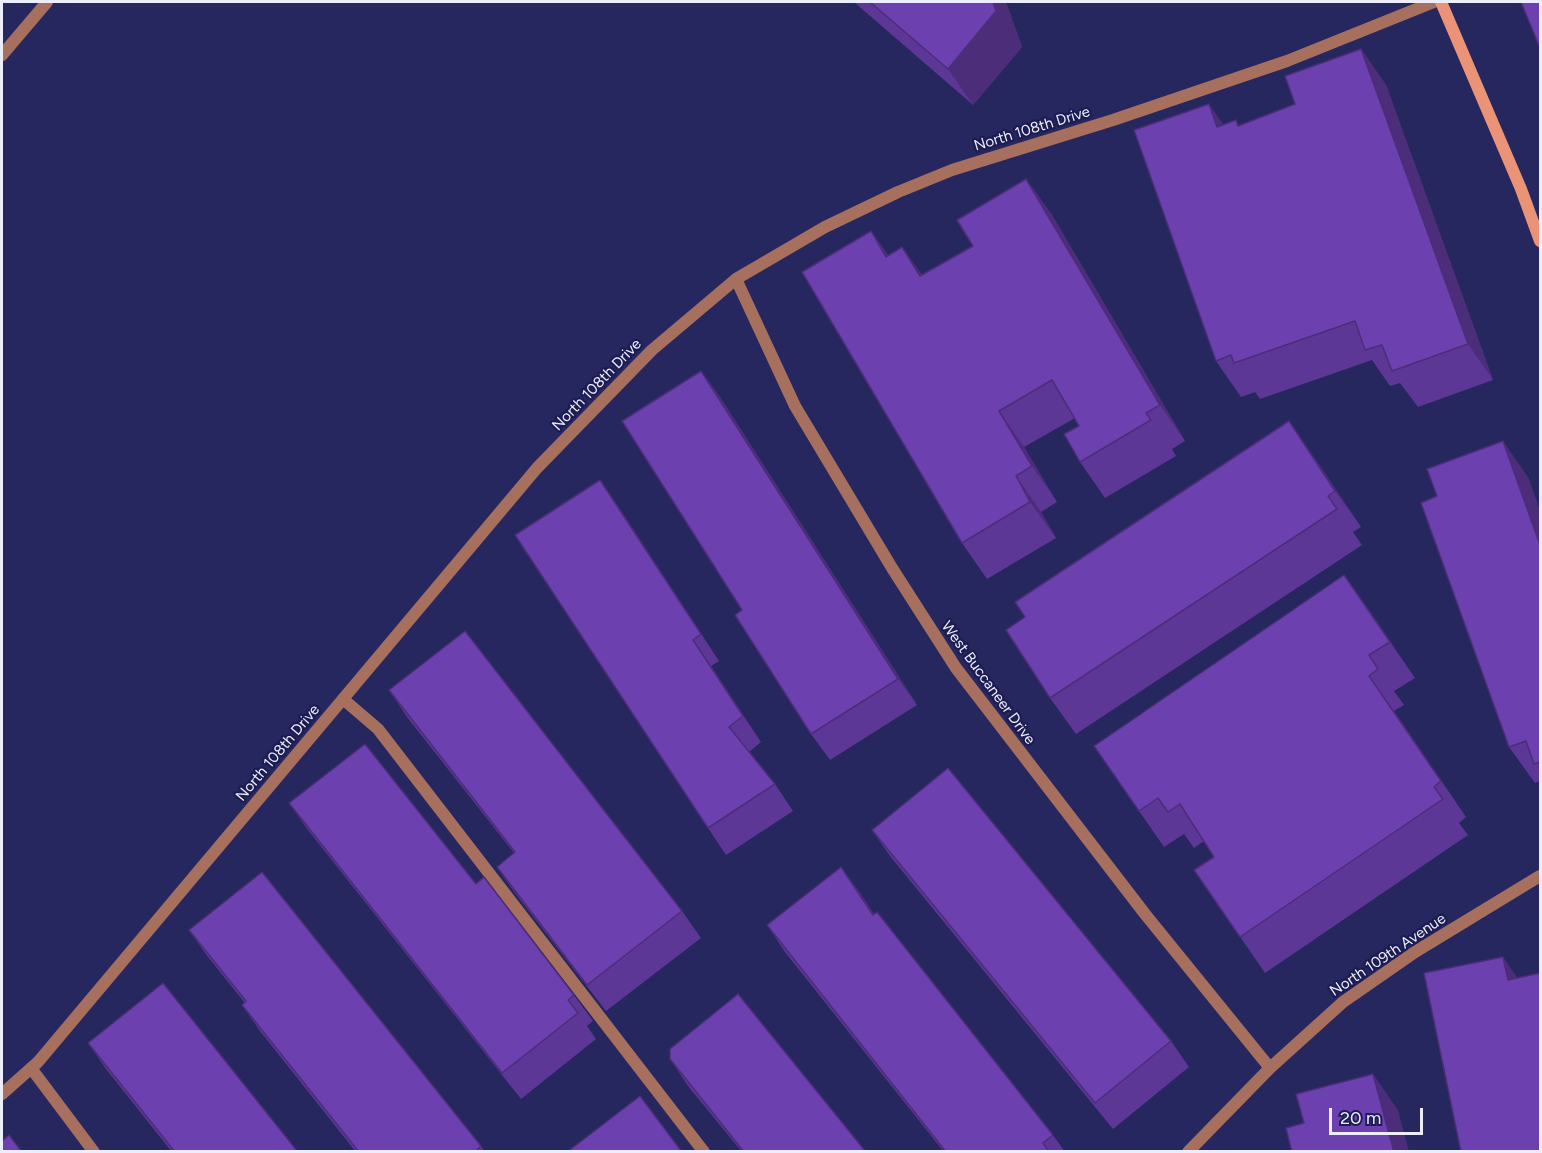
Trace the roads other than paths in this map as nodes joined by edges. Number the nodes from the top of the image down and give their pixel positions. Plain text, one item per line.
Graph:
1 (47, 2) edge
2 (1434, 2) edge
3 (1441, 2) edge
4 (2, 55) edge
5 (1540, 241) edge
6 (736, 279) junction
7 (343, 699) junction
8 (1540, 876) edge
9 (31, 1068) junction
10 (1270, 1068) junction
11 (2, 1094) edge
12 (94, 1152) edge
13 (704, 1152) edge
14 (1188, 1152) edge

1 - 4 street
2 - 6 street, North 108th Drive
3 - 5 street
6 - 7 street, North 108th Drive
6 - 10 street, West Buccaneer Drive
7 - 9 street, North 108th Drive
7 - 13 street
8 - 10 street, North 109th Avenue
9 - 11 street, North 108th Drive
9 - 12 street
10 - 14 street, North 109th Avenue

